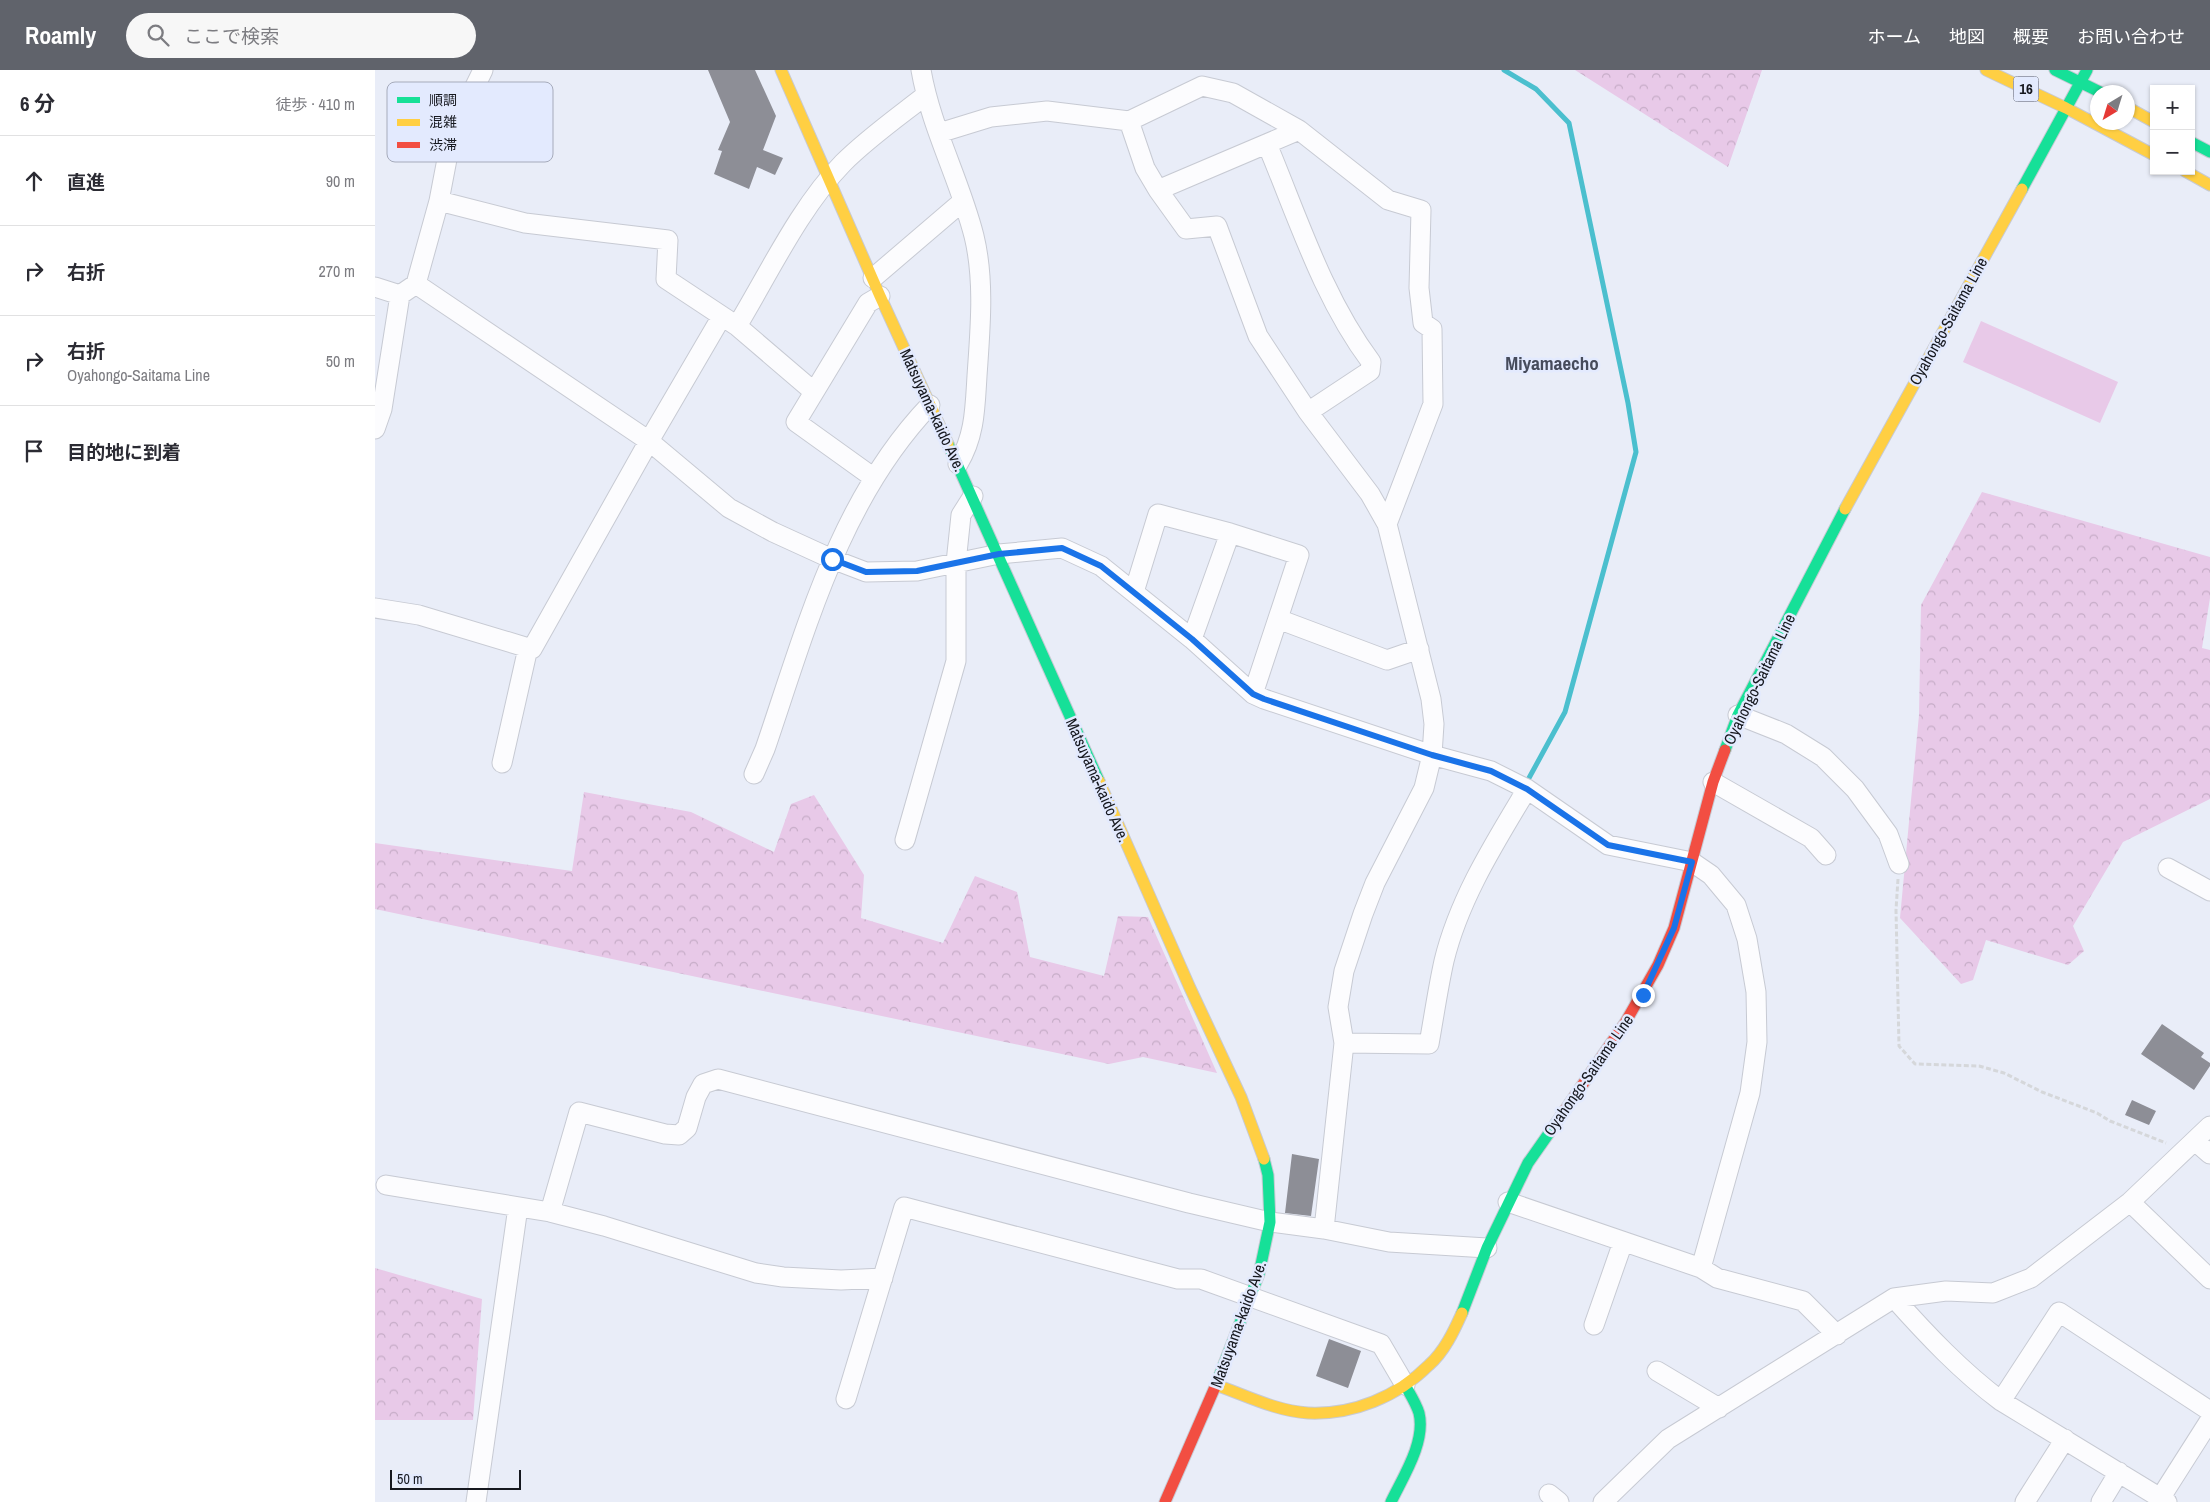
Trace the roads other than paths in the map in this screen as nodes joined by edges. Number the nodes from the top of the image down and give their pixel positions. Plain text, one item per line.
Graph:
1 (483, 70) edge
2 (781, 70) edge
3 (921, 70) edge
4 (1986, 70) edge
5 (2055, 70) edge
6 (2087, 70) edge
7 (477, 82) edge
8 (2081, 82) junction
9 (2090, 87) edge
10 (926, 95) junction
11 (2066, 108) junction
12 (2135, 111) edge
13 (2150, 120) edge
14 (1129, 121) junction
15 (1299, 130) junction
16 (939, 133) junction
17 (1267, 144) junction
18 (2195, 144) edge
19 (2210, 152) edge
20 (2150, 153) edge
21 (446, 162) edge
22 (2192, 175) edge
23 (829, 179) junction
24 (2210, 185) edge
25 (1158, 190) junction
26 (439, 201) junction
27 (963, 201) junction
28 (873, 278) junction
29 (417, 284) junction
30 (375, 287) edge
31 (400, 295) junction
32 (880, 296) junction
33 (730, 321) junction
34 (813, 391) junction
35 (930, 405) junction
36 (1307, 412) junction
37 (375, 429) edge
38 (649, 441) junction
39 (958, 464) junction
40 (874, 478) junction
41 (973, 496) junction
42 (1387, 524) junction
43 (1230, 533) junction
44 (999, 554) junction
45 (832, 559) junction
46 (956, 563) junction
47 (1134, 592) junction
48 (375, 608) edge
49 (1278, 618) junction
50 (1192, 639) junction
51 (528, 648) junction
52 (1419, 650) junction
53 (1253, 694) junction
54 (1738, 715) junction
55 (1432, 755) junction
56 (503, 762) dead end
57 (754, 774) dead end
58 (1713, 782) junction
59 (1527, 789) junction
60 (905, 840) dead end
61 (1825, 855) dead end
62 (1692, 862) junction
63 (1899, 864) road end
64 (2168, 868) dead end
65 (2210, 891) edge
66 (1344, 1043) junction
67 (2210, 1126) edge
68 (2188, 1147) junction
69 (2210, 1154) edge
70 (386, 1185) dead end
71 (1508, 1202) junction
72 (2130, 1202) junction
73 (518, 1207) junction
74 (550, 1212) junction
75 (1270, 1222) junction
76 (1324, 1229) junction
77 (1623, 1242) junction
78 (1487, 1248) junction
79 (1701, 1268) junction
80 (883, 1278) junction
81 (2210, 1278) edge
82 (1251, 1296) junction
83 (1895, 1298) junction
84 (1594, 1325) dead end
85 (1837, 1335) junction
86 (1657, 1371) dead end
87 (1405, 1385) junction
88 (1216, 1386) junction
89 (846, 1398) dead end
90 (2001, 1400) junction
91 (1719, 1408) junction
92 (2210, 1411) edge
93 (2210, 1420) edge
94 (2065, 1439) junction
95 (2119, 1472) junction
96 (1608, 1500) edge
97 (2164, 1500) edge
98 (476, 1502) edge
99 (1165, 1502) edge
100 (1391, 1502) edge
101 (2025, 1502) edge
102 (2101, 1502) edge

1 - 7 street
2 - 23 main road, Matsuyama-kaido Ave.
3 - 10 street
4 - 11 main road, 16
5 - 8 main road, 16
6 - 8 main road, Oyahongo-Saitama Line
8 - 9 main road, 16
8 - 11 main road, Oyahongo-Saitama Line
10 - 16 street
10 - 23 street
11 - 20 main road, 16
11 - 54 main road, Oyahongo-Saitama Line
12 - 13 main road
14 - 15 street
14 - 16 street
14 - 25 street
15 - 17 street
15 - 42 street
16 - 27 street
17 - 25 street
17 - 36 street
18 - 19 main road
21 - 26 street
22 - 24 main road
23 - 28 main road, Matsuyama-kaido Ave.
23 - 33 street
25 - 36 street
26 - 29 street
26 - 33 street
27 - 28 street
27 - 39 street
28 - 32 main road, Matsuyama-kaido Ave.
29 - 31 street
29 - 38 street
30 - 31 street
31 - 37 street
32 - 34 street
32 - 35 main road, Matsuyama-kaido Ave.
33 - 34 street
33 - 38 street
34 - 40 street
35 - 39 main road, Matsuyama-kaido Ave.
35 - 40 street
36 - 42 street
38 - 45 street
38 - 51 street
39 - 41 main road, Matsuyama-kaido Ave.
40 - 45 street
41 - 44 main road, Matsuyama-kaido Ave.
41 - 46 street
42 - 52 street
43 - 47 street
43 - 49 street
43 - 50 street
44 - 46 street
44 - 47 street
44 - 75 main road, Matsuyama-kaido Ave.
45 - 46 street
45 - 57 street
46 - 60 street
47 - 50 street
48 - 51 street
49 - 52 street
49 - 53 street
50 - 53 street
51 - 56 street
52 - 55 street
53 - 55 street
54 - 58 main road, Oyahongo-Saitama Line
54 - 63 street
55 - 59 street
55 - 66 street
58 - 61 street
58 - 62 main road, Oyahongo-Saitama Line
59 - 62 street
59 - 66 street
62 - 71 main road, Oyahongo-Saitama Line
62 - 79 street
64 - 65 street
66 - 76 street
67 - 68 street
68 - 69 street
68 - 72 street
70 - 73 street
71 - 77 street
71 - 78 main road, Oyahongo-Saitama Line
72 - 81 street
72 - 83 street
73 - 74 street
73 - 98 street
74 - 75 street
74 - 80 street
75 - 76 street
75 - 82 main road, Matsuyama-kaido Ave.
76 - 78 street
77 - 79 street
77 - 84 street
78 - 87 main road, Oyahongo-Saitama Line
79 - 85 street
80 - 82 street
80 - 89 street
82 - 87 street
82 - 88 main road, Matsuyama-kaido Ave.
83 - 85 street
83 - 90 street
85 - 91 street
86 - 91 street
87 - 88 main road, Oyahongo-Saitama Line
87 - 100 main road
88 - 99 main road, Matsuyama-kaido Ave.
90 - 92 street
90 - 94 street
91 - 96 street
93 - 97 street
94 - 95 street
94 - 101 street
95 - 97 street
95 - 102 street

